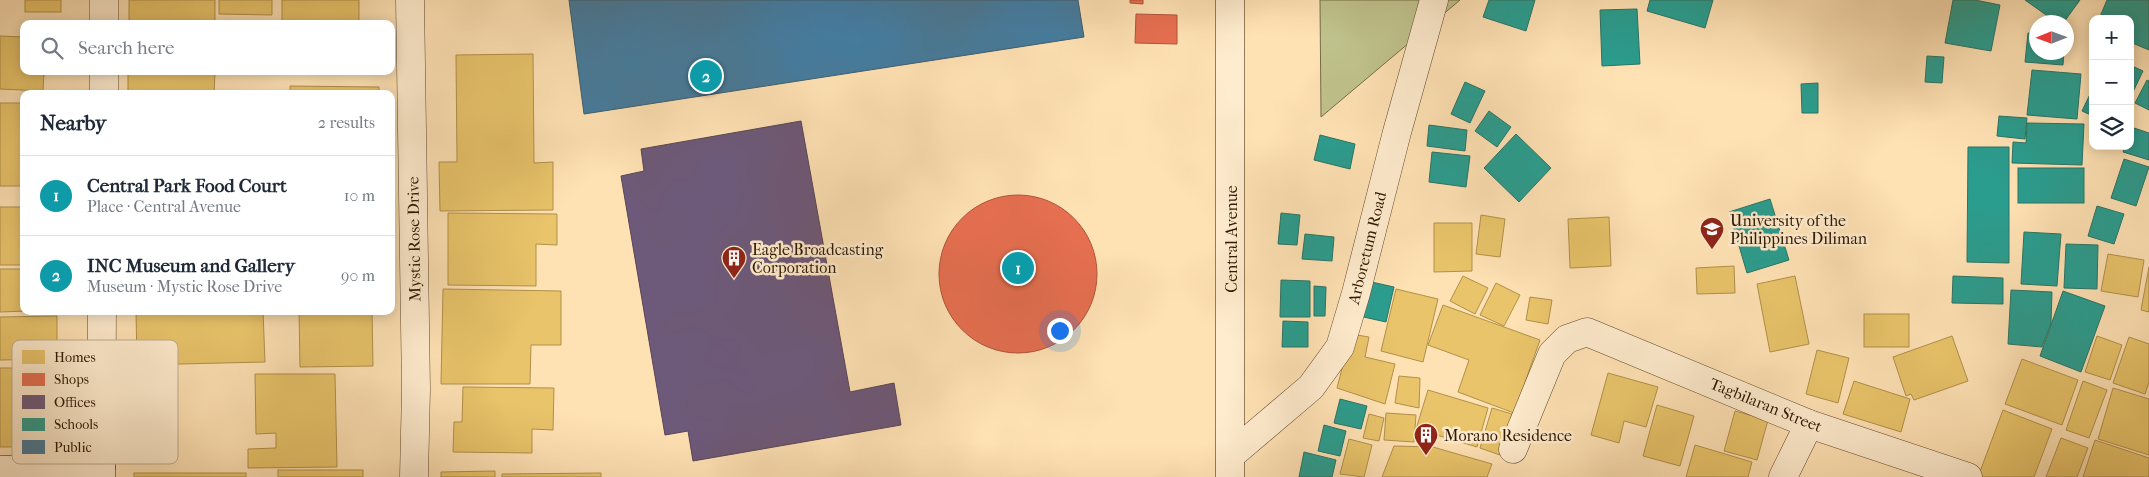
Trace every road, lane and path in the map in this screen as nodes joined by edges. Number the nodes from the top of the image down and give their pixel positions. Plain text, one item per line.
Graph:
1 (104, 0) edge
2 (410, 0) edge
3 (1230, 0) edge
4 (1434, 0) edge
5 (104, 20) edge
6 (104, 75) edge
7 (104, 90) edge
8 (102, 315) edge
9 (102, 340) edge
10 (1809, 424) junction
11 (1513, 449) dead end
12 (1230, 466) edge
13 (0, 470) edge
14 (101, 472) edge
15 (414, 477) edge
16 (1783, 477) edge
17 (1968, 477) edge

1 - 5 street
2 - 15 street, Mystic Rose Drive
3 - 12 street, Central Avenue
4 - 12 street, Arboretum Road
6 - 7 street
8 - 9 street
10 - 11 street, Tagbilaran Street
10 - 16 street
10 - 17 street, Tagbilaran Street
13 - 14 street

